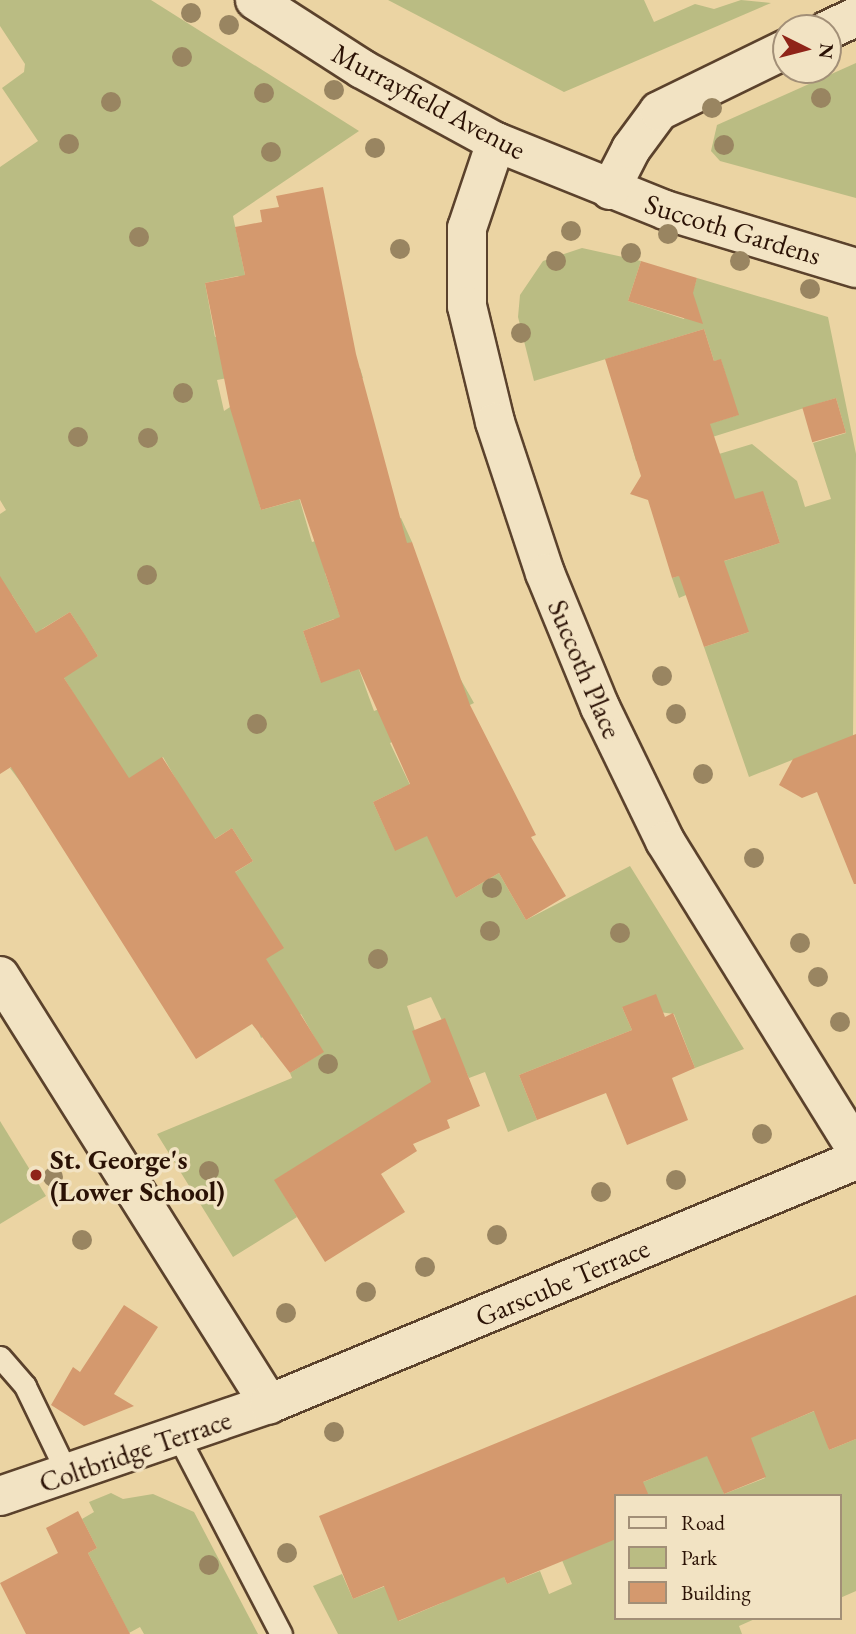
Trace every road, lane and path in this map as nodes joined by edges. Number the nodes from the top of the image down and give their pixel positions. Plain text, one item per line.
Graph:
1 (255, 0) edge
2 (772, 56) edge
3 (496, 142) junction
4 (610, 190) junction
5 (856, 268) edge
6 (0, 976) edge
7 (856, 1149) edge
8 (856, 1160) edge
9 (0, 1357) edge
10 (269, 1404) junction
11 (179, 1438) junction
12 (68, 1475) junction
13 (0, 1496) edge
14 (281, 1634) edge

1 - 3 street, Murrayfield Avenue
2 - 4 street
3 - 4 street, Murrayfield Avenue
3 - 7 street, Succoth Place
4 - 5 street, Succoth Gardens
6 - 10 street
8 - 10 street, Garscube Terrace
9 - 12 lane
10 - 11 street, Coltbridge Terrace
11 - 12 street, Coltbridge Terrace
11 - 14 lane
12 - 13 street, Coltbridge Terrace

